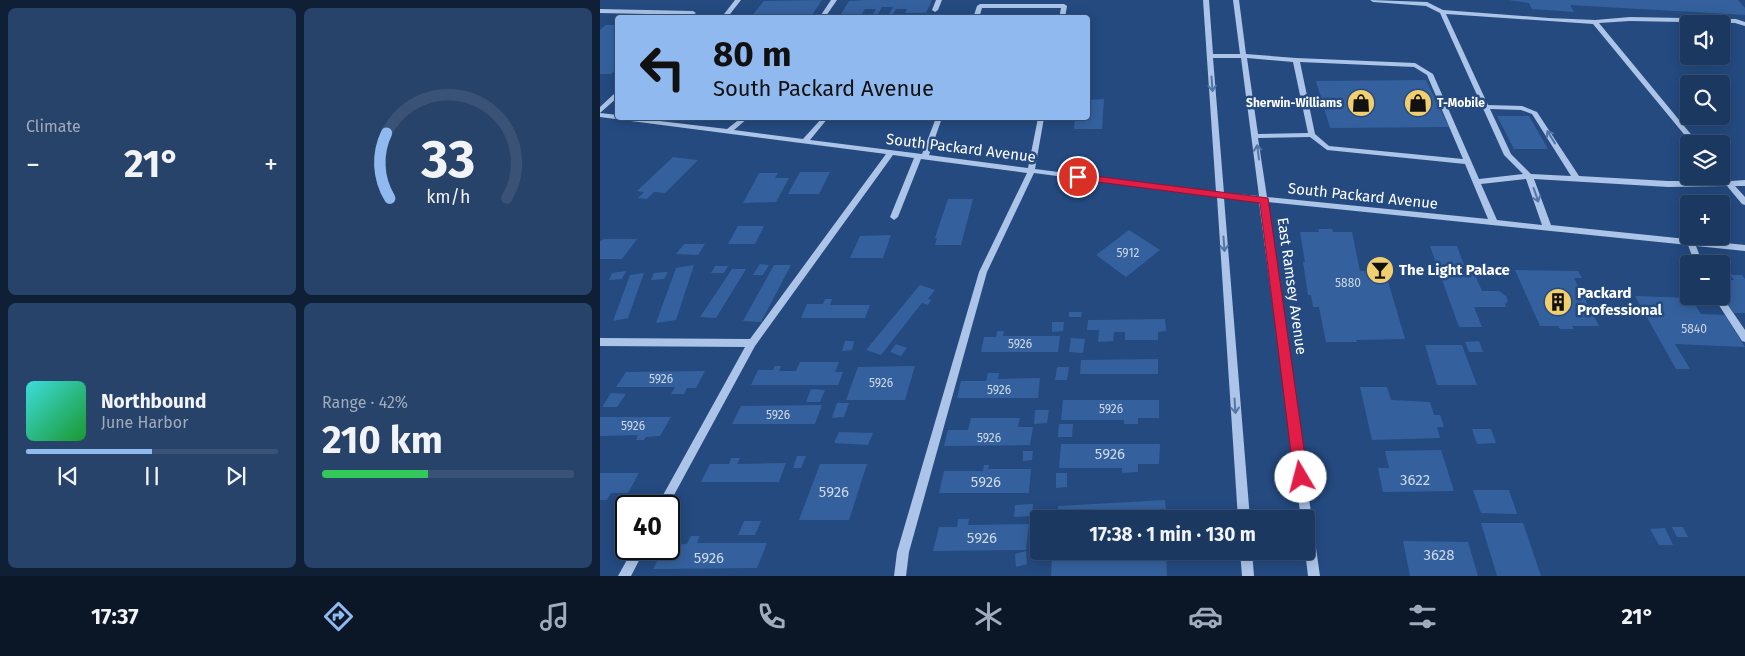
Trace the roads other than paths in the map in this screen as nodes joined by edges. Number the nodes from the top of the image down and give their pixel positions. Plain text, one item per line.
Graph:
1 (738, 0) edge
2 (834, 0) edge
3 (939, 0) edge
4 (1206, 0) edge
5 (1236, 0) edge
6 (1373, 0) edge
7 (1017, 3) edge
8 (934, 10) dead end
9 (600, 12) edge
10 (1442, 12) junction
11 (691, 15) edge
12 (726, 15) edge
13 (824, 15) dead end
14 (977, 15) edge
15 (1062, 15) edge
16 (1594, 22) junction
17 (1745, 24) edge
18 (1210, 56) junction
19 (1244, 56) junction
20 (1296, 60) junction
21 (615, 96) edge
22 (1486, 107) junction
23 (600, 111) edge
24 (600, 115) edge
25 (615, 117) edge
26 (651, 120) edge
27 (743, 120) edge
28 (823, 120) edge
29 (938, 120) edge
30 (1042, 120) edge
31 (729, 131) junction
32 (1312, 135) junction
33 (1688, 135) edge
34 (1255, 136) junction
35 (805, 141) junction
36 (891, 152) junction
37 (922, 156) junction
38 (1468, 162) junction
39 (1031, 171) junction
40 (1529, 176) junction
41 (1577, 178) junction
42 (1477, 182) junction
43 (1730, 183) edge
44 (1745, 183) edge
45 (1680, 184) edge
46 (1730, 184) edge
47 (1220, 195) junction
48 (1264, 200) junction
49 (1745, 202) edge
50 (894, 217) dead end
51 (1494, 223) junction
52 (1548, 229) junction
53 (1680, 242) edge
54 (1713, 245) edge
55 (1745, 248) edge
56 (1723, 305) edge
57 (1745, 338) edge
58 (600, 342) edge
59 (752, 343) junction
60 (668, 495) edge
61 (1243, 510) edge
62 (633, 560) edge
63 (1247, 560) edge
64 (624, 576) edge
65 (900, 576) edge
66 (1248, 576) edge
67 (1314, 576) edge

1 - 12 street
2 - 13 street
3 - 8 street
4 - 18 street
5 - 19 street, East Ramsey Avenue
6 - 10 street
7 - 14 street
7 - 15 street
9 - 11 street
10 - 16 street
10 - 22 street
16 - 17 street
16 - 33 street
18 - 19 street
18 -> 47 street
19 - 20 street
19 - 34 street, East Ramsey Avenue
20 - 32 street
20 - 38 street
21 - 23 street
22 - 40 street
41 -> 22 lane
24 - 25 street
26 - 31 street, South Packard Avenue
27 - 31 street
28 - 35 street
29 - 37 street
30 - 39 street
31 - 35 street, South Packard Avenue
32 - 34 street
32 - 38 street
48 -> 34 street, East Ramsey Avenue
35 - 36 street, South Packard Avenue
36 - 37 street, South Packard Avenue
36 - 59 street
37 - 39 street, South Packard Avenue
37 - 50 street
38 - 42 street
39 - 47 street, South Packard Avenue
39 - 65 street
40 - 41 street
40 - 42 street
40 -> 52 street
41 - 45 street
42 - 51 street
43 - 44 street
46 - 49 lane
47 - 48 street, South Packard Avenue
47 -> 61 street
48 - 51 street, South Packard Avenue
48 - 67 street, East Ramsey Avenue
51 - 52 street, South Packard Avenue
52 - 53 street, South Packard Avenue
54 - 55 street, South Packard Avenue
56 - 57 street
58 - 59 street
59 - 60 street
62 - 64 street
63 - 66 street

